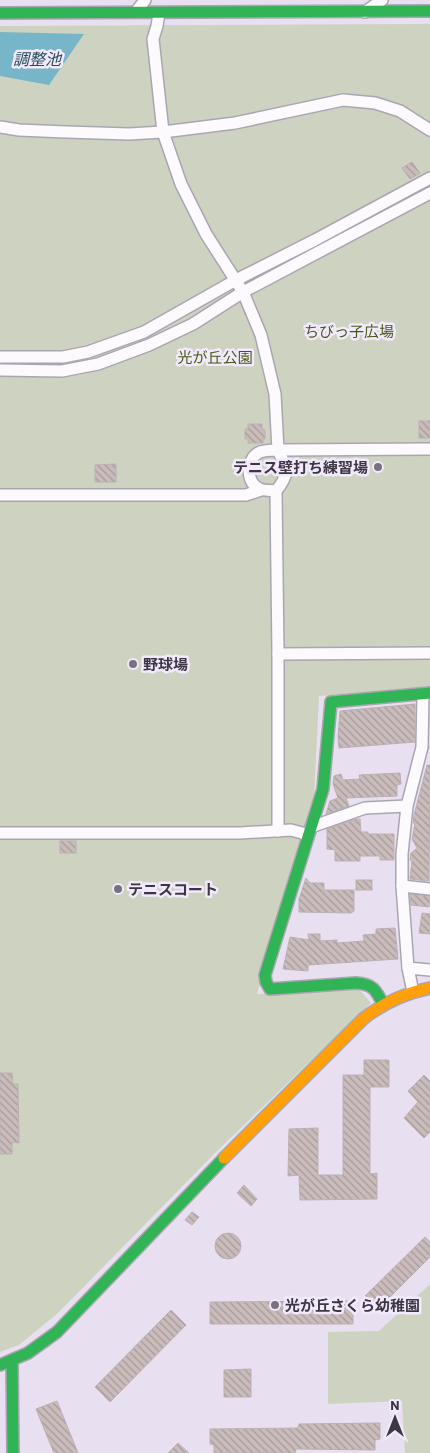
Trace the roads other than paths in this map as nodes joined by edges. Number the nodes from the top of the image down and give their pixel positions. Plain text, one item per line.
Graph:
1 (86, 0) edge
2 (145, 0) edge
3 (337, 0) edge
4 (382, 0) edge
5 (398, 0) edge
6 (413, 11) junction
7 (430, 11) edge
8 (136, 12) junction
9 (159, 12) junction
10 (342, 12) junction
11 (365, 12) junction
12 (0, 13) edge
13 (90, 13) junction
14 (0, 127) edge
15 (430, 130) edge
16 (163, 132) junction
17 (430, 178) edge
18 (430, 193) edge
19 (236, 280) junction
20 (242, 292) junction
21 (0, 357) edge
22 (0, 370) edge
23 (430, 449) edge
24 (278, 450) junction
25 (261, 490) junction
26 (276, 491) junction
27 (0, 495) edge
28 (430, 653) edge
29 (278, 654) junction
30 (426, 694) edge
31 (426, 747) edge
32 (407, 806) junction
33 (278, 830) junction
34 (310, 832) junction
35 (0, 833) edge
36 (402, 886) junction
37 (430, 889) edge
38 (408, 968) junction
39 (430, 970) edge
40 (430, 988) edge
41 (413, 992) junction
42 (382, 1004) junction
43 (12, 1361) junction
44 (0, 1365) edge
45 (13, 1453) edge

1 - 13 street
2 - 8 street
3 - 10 street
4 - 11 street
5 - 6 street
6 - 7 street
6 - 11 street
8 - 9 street
8 - 13 street
9 - 10 street
9 - 16 street
10 - 11 street
12 - 13 street
14 - 16 street
15 - 16 street
16 - 19 street
17 - 19 street
18 - 20 street
19 - 20 street
19 - 21 street
20 - 22 street
20 - 24 street
23 - 24 street
24 - 25 street
24 - 26 street
25 - 26 street
25 - 27 street
26 - 29 street
28 - 29 street
29 - 33 street
30 - 31 street
30 - 34 street
31 - 32 street
32 - 34 street
32 - 36 street
33 - 34 street
33 - 35 street
34 - 42 street
36 - 37 street
36 - 38 street
38 - 39 street
38 - 41 street
40 - 41 street
41 - 42 street
42 - 43 street
43 - 44 street
43 - 45 street

